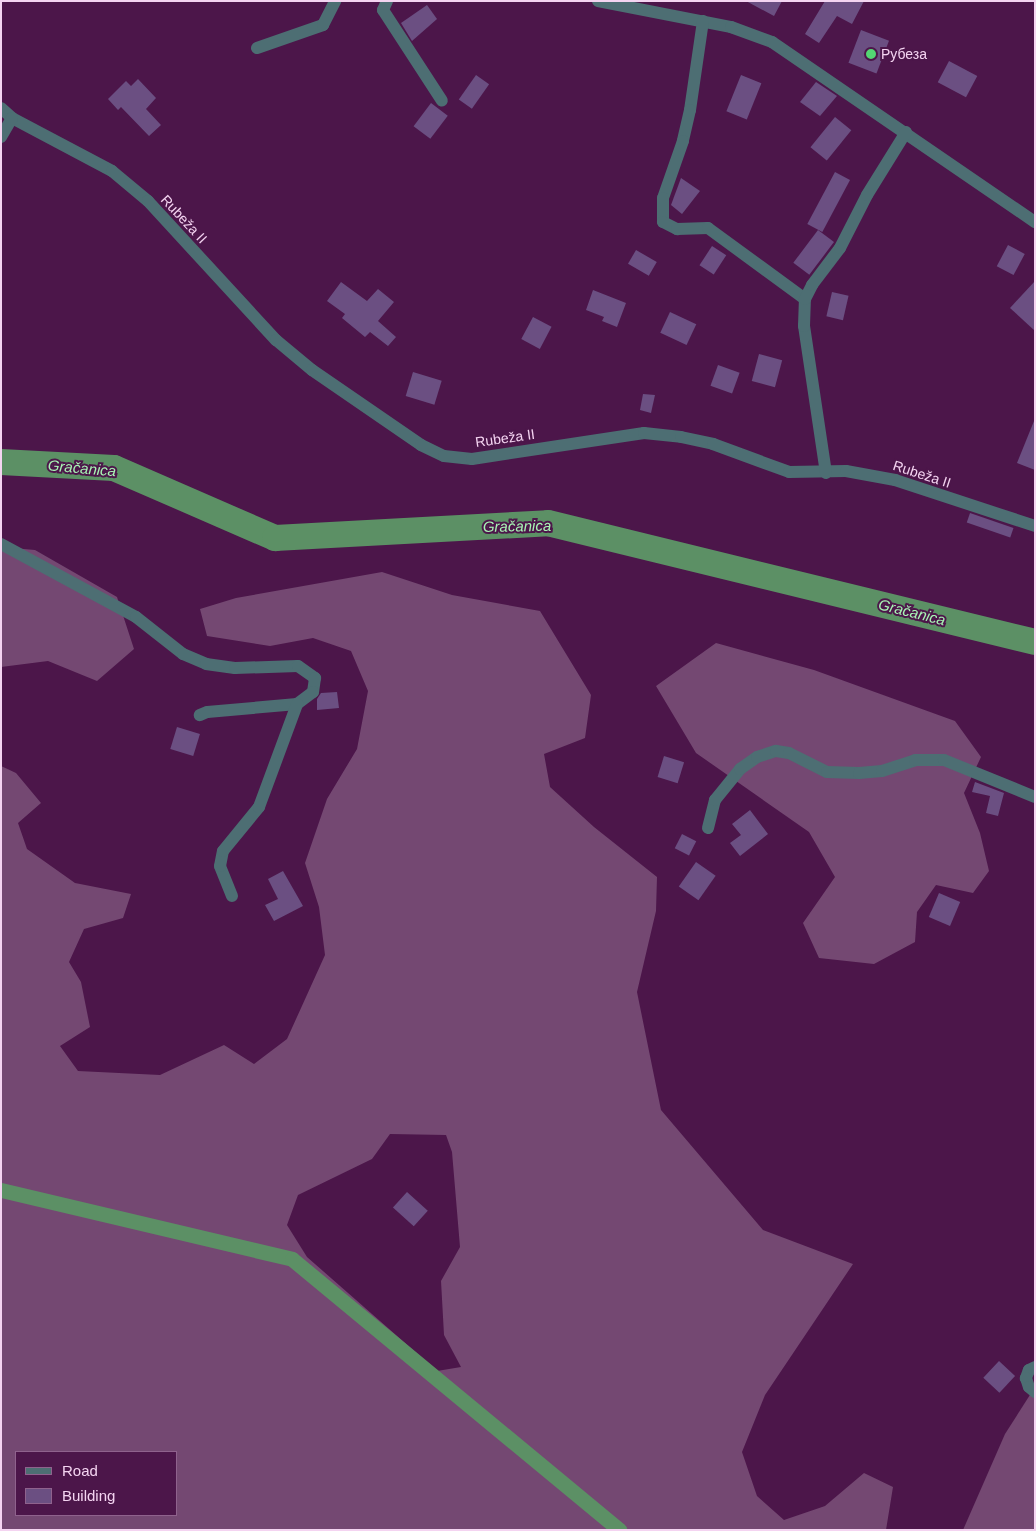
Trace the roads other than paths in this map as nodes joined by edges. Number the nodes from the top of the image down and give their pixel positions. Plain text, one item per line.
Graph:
1 (335, 1) edge
2 (598, 1) edge
3 (382, 4) edge
4 (703, 21) junction
5 (256, 48) dead end
6 (442, 101) dead end
7 (1, 108) edge
8 (12, 118) junction
9 (906, 132) junction
10 (1, 137) edge
11 (1035, 222) edge
12 (805, 300) junction
13 (826, 472) junction
14 (1035, 526) edge
15 (1, 544) edge
16 (297, 704) junction
17 (200, 715) dead end
18 (1035, 797) edge
19 (708, 828) dead end
20 (232, 896) dead end
21 (1035, 1367) edge
22 (1035, 1392) edge

1 - 5 street
2 - 4 street
3 - 6 street
4 - 9 street
4 - 12 street
7 - 8 street, Rubeža II
8 - 10 street
8 - 13 street, Rubeža II
9 - 11 street
9 - 12 street
12 - 13 street
13 - 14 street, Rubeža II
15 - 16 street
16 - 17 street
16 - 20 street
18 - 19 street
21 - 22 street

